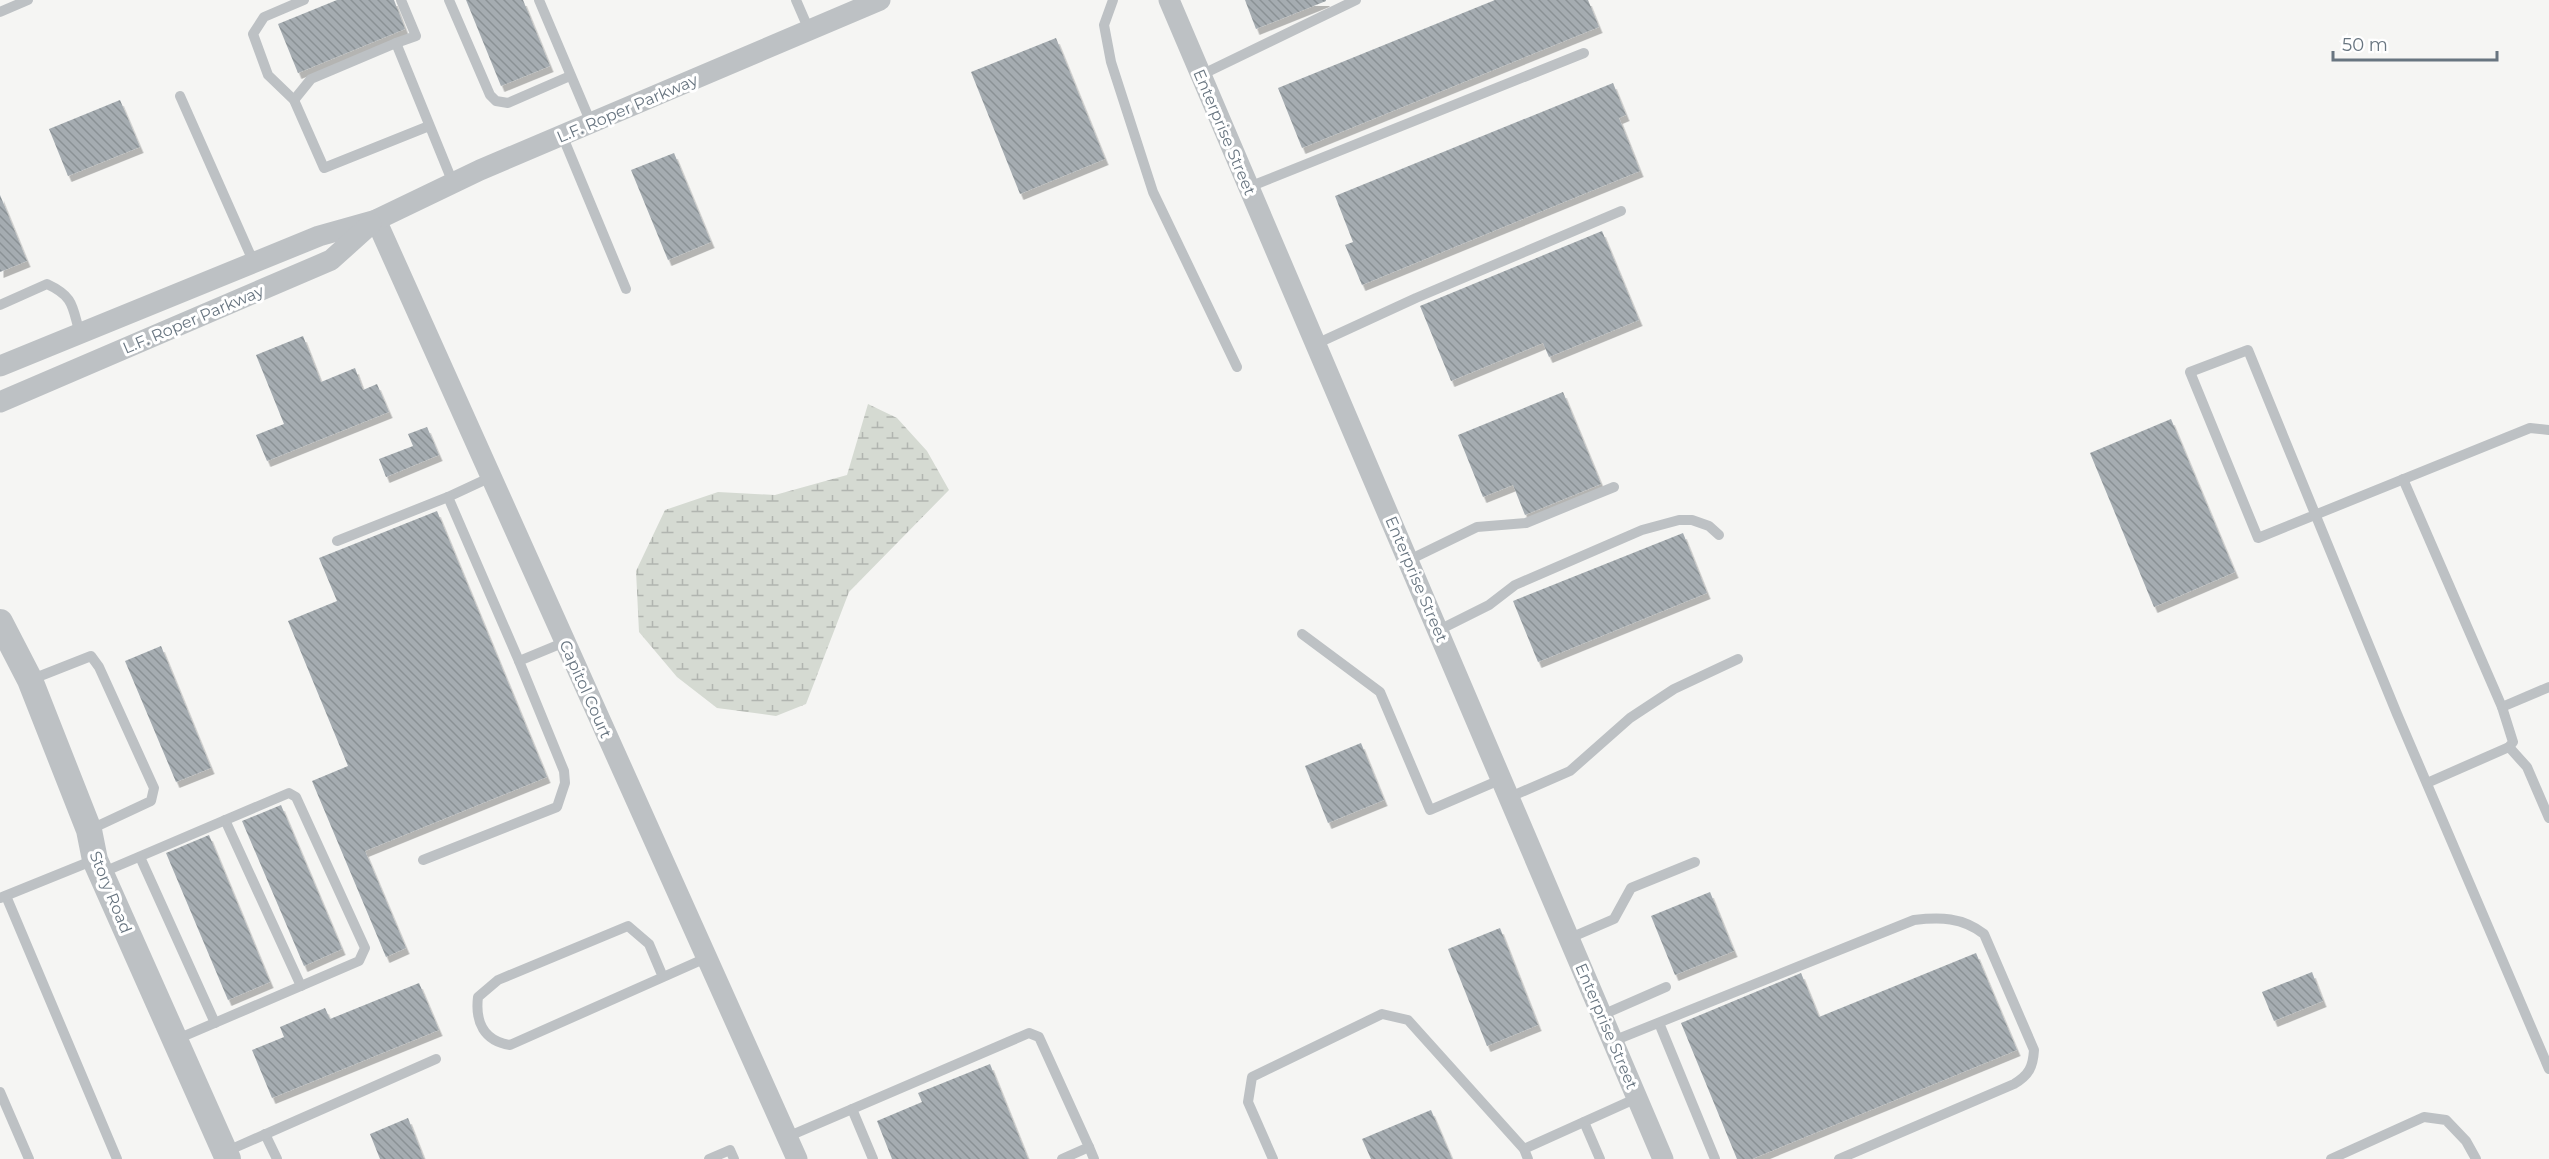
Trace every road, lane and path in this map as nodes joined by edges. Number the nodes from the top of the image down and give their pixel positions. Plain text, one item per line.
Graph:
1 (28, 0) edge
2 (304, 0) edge
3 (401, 0) edge
4 (449, 0) edge
5 (539, 0) edge
6 (796, 0) edge
7 (880, 0) edge
8 (1113, 0) edge
9 (1168, 0) edge
10 (1356, 0) edge
11 (0, 12) edge
12 (809, 30) junction
13 (396, 43) junction
14 (1584, 53) dead end
15 (1201, 75) junction
16 (570, 76) junction
17 (180, 96) dead end
18 (294, 100) junction
19 (591, 123) junction
20 (429, 126) junction
21 (562, 135) junction
22 (453, 183) junction
23 (1249, 187) junction
24 (1621, 211) dead end
25 (376, 220) junction
26 (254, 263) junction
27 (626, 289) dead end
28 (0, 305) edge
29 (80, 334) junction
30 (1316, 344) junction
31 (0, 366) edge
32 (1237, 367) dead end
33 (0, 402) edge
34 (2549, 430) edge
35 (491, 477) junction
36 (2403, 479) junction
37 (1614, 487) dead end
38 (448, 497) junction
39 (2315, 515) junction
40 (1719, 535) dead end
41 (337, 541) dead end
42 (1409, 560) junction
43 (0, 622) edge
44 (1439, 630) junction
45 (1302, 634) dead end
46 (565, 642) junction
47 (1738, 659) dead end
48 (519, 661) junction
49 (30, 680) junction
50 (2549, 687) edge
51 (2502, 707) junction
52 (2509, 747) junction
53 (2427, 783) junction
54 (1506, 788) junction
55 (2549, 818) edge
56 (225, 820) junction
57 (89, 830) junction
58 (140, 857) junction
59 (423, 860) dead end
60 (1695, 862) dead end
61 (98, 867) junction
62 (3, 897) edge
63 (1570, 938) junction
64 (706, 958) junction
65 (663, 977) junction
66 (301, 986) junction
67 (1666, 987) dead end
68 (1602, 1015) junction
69 (215, 1023) junction
70 (1659, 1023) junction
71 (175, 1040) junction
72 (1613, 1041) junction
73 (436, 1059) dead end
74 (2549, 1069) edge
75 (0, 1092) edge
76 (1638, 1098) junction
77 (852, 1109) junction
78 (1584, 1122) junction
79 (265, 1134) junction
80 (787, 1137) junction
81 (1089, 1148) junction
82 (1526, 1154) edge
83 (226, 1155) edge
84 (29, 1159) edge
85 (117, 1159) edge
86 (277, 1159) edge
87 (709, 1159) edge
88 (734, 1159) edge
89 (796, 1159) edge
90 (873, 1159) edge
91 (1062, 1159) edge
92 (1094, 1159) edge
93 (1273, 1159) edge
94 (1600, 1159) edge
95 (1663, 1159) edge
96 (1715, 1159) edge
97 (1839, 1159) edge
98 (2331, 1159) edge
99 (2476, 1159) edge

1 - 11 lane
2 - 18 lane
3 - 13 lane
4 - 16 lane
5 - 16 lane
6 - 12 lane
7 - 12 street, L.F. Roper Parkway
8 - 32 lane
9 - 15 street, Enterprise Street
10 - 15 lane
12 - 19 street, L.F. Roper Parkway
13 - 18 lane
13 - 20 lane
14 - 23 lane
15 - 23 street, Enterprise Street
16 - 19 lane
17 - 26 lane
18 - 20 lane
19 - 21 street, L.F. Roper Parkway
20 - 22 lane
21 - 22 street, L.F. Roper Parkway
21 - 27 lane
22 - 25 street, L.F. Roper Parkway
23 - 30 street, Enterprise Street
24 - 30 lane
25 - 26 street, L.F. Roper Parkway
25 - 33 street, L.F. Roper Parkway
25 - 35 street, Capitol Court
26 - 29 street, L.F. Roper Parkway
28 - 29 lane
29 - 31 street, L.F. Roper Parkway
30 - 42 street, Enterprise Street
34 - 36 lane
35 - 38 lane
35 - 46 street, Capitol Court
36 - 39 lane
36 - 51 lane
37 - 42 lane
38 - 41 lane
38 - 48 lane
39 - 39 lane
39 - 53 lane
40 - 44 lane
42 - 44 street, Enterprise Street
43 - 49 street, Story Road
44 - 54 street, Enterprise Street
45 - 54 lane
46 - 48 lane
46 - 64 street, Capitol Court
47 - 54 lane
48 - 59 lane
49 - 57 street, Story Road
49 - 57 lane
50 - 51 lane
51 - 52 lane
52 - 53 lane
52 - 55 lane
53 - 74 lane
54 - 63 street, Enterprise Street
56 - 58 lane
56 - 66 lane
56 - 66 lane
57 - 61 street, Story Road
58 - 61 lane
58 - 69 lane
60 - 63 lane
61 - 62 lane
61 - 71 street, Story Road
62 - 85 lane
63 - 68 street, Enterprise Street
64 - 65 lane
64 - 80 street, Capitol Court
65 - 65 lane
66 - 69 lane
67 - 68 lane
68 - 72 street, Enterprise Street
69 - 71 lane
70 - 72 lane
70 - 96 lane
70 - 97 lane
71 - 83 street, Story Road
72 - 76 street, Enterprise Street
73 - 79 lane
75 - 84 lane
76 - 78 lane
76 - 95 street, Enterprise Street
77 - 80 lane
77 - 81 lane
77 - 90 lane
78 - 82 lane
78 - 94 lane
79 - 83 lane
79 - 86 lane
80 - 89 street, Capitol Court
81 - 91 lane
81 - 92 lane
82 - 93 lane
87 - 88 lane
98 - 99 lane

